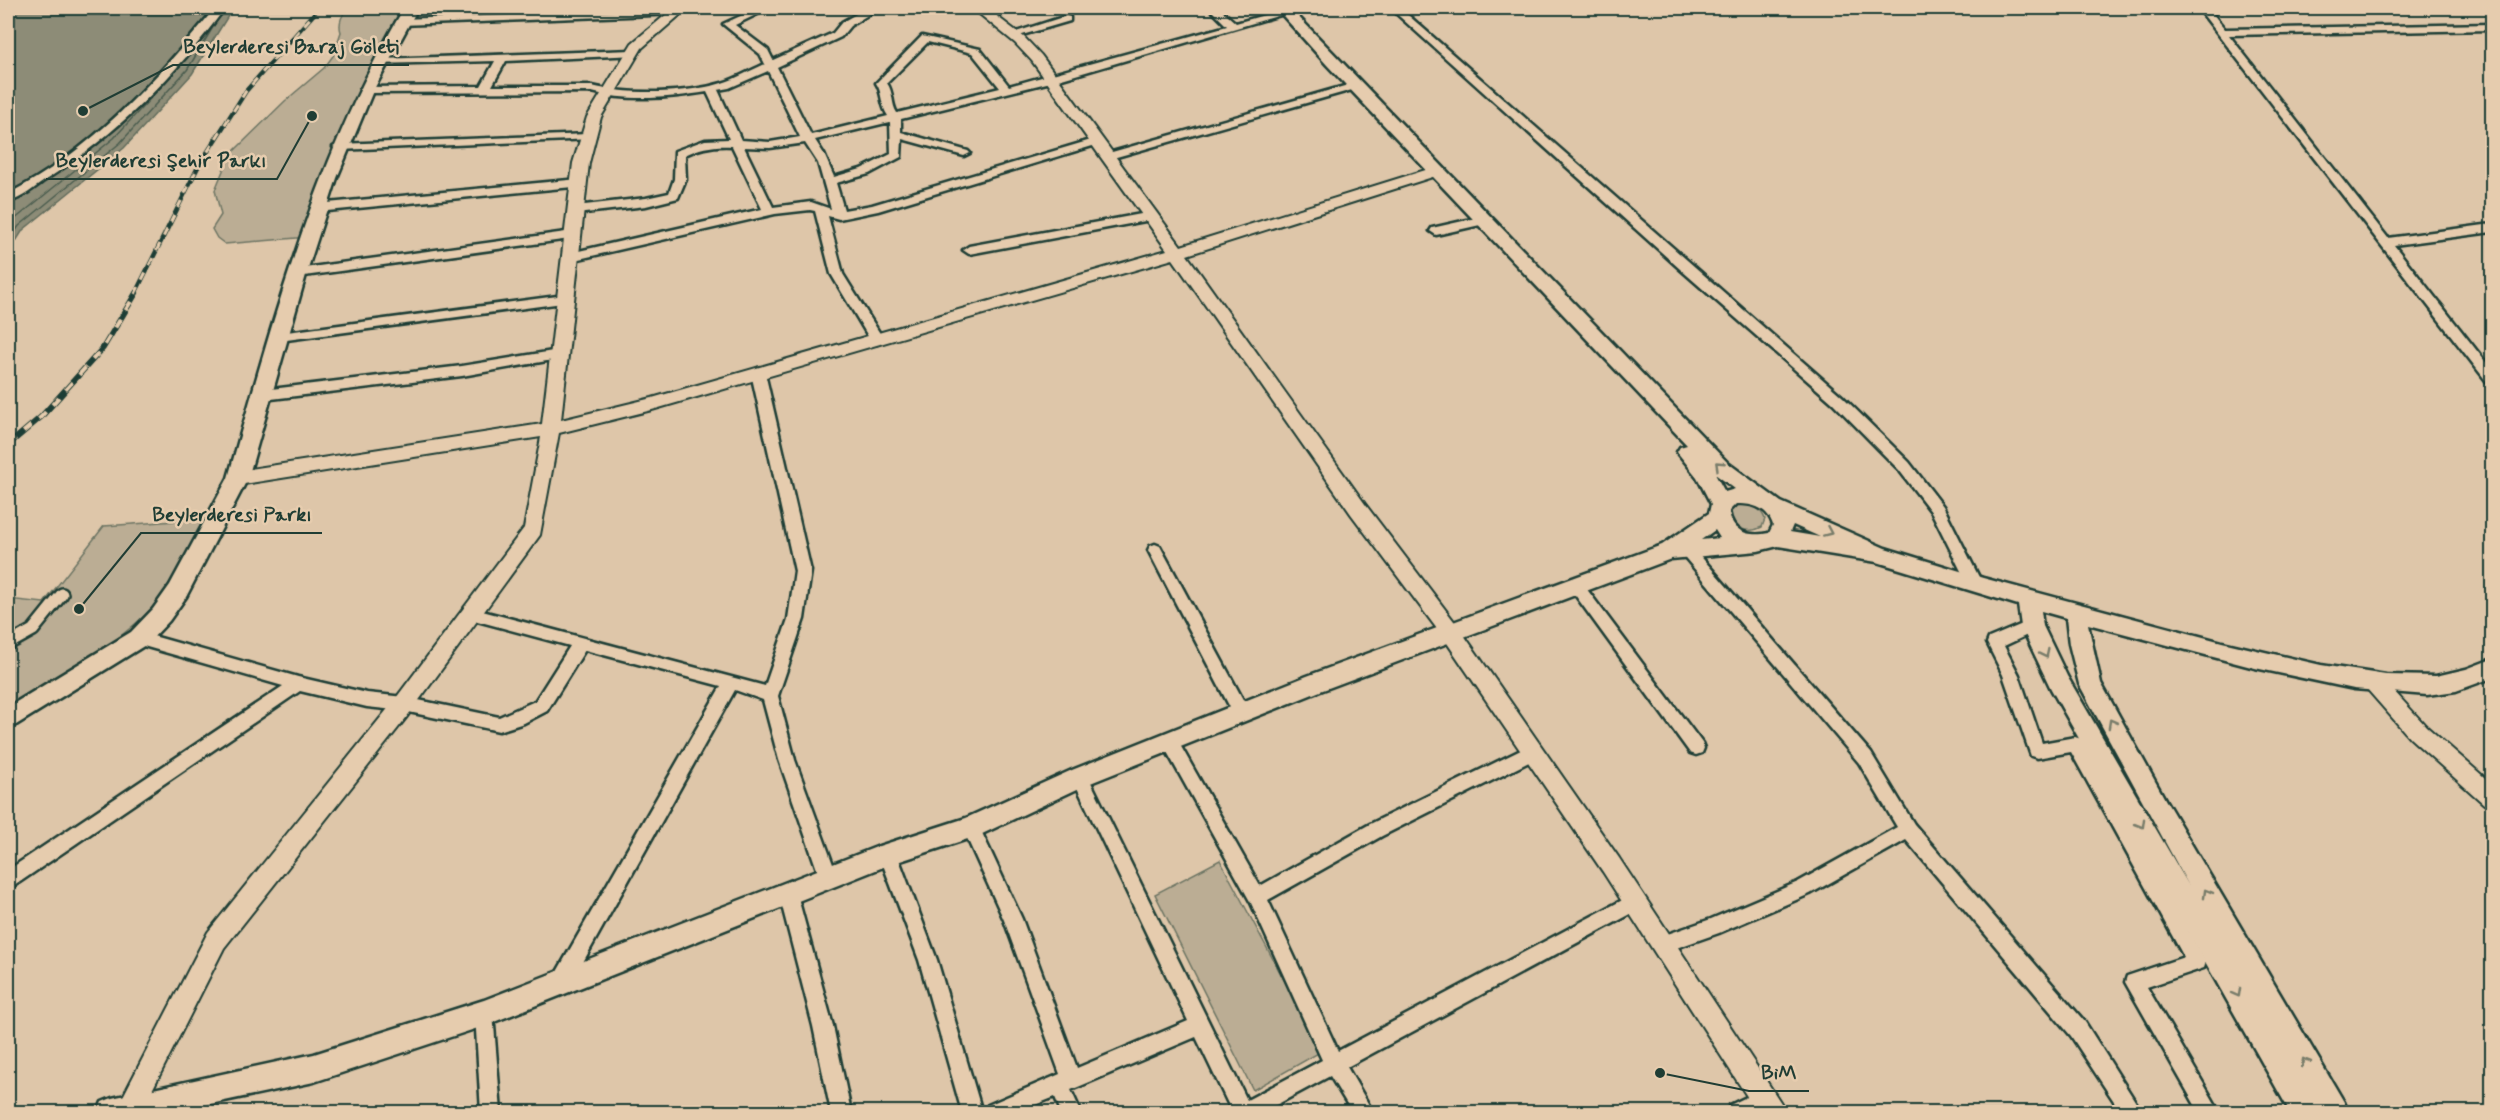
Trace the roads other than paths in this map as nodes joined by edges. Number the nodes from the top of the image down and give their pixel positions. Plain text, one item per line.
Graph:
1 (220, 8) edge
2 (765, 8) edge
3 (874, 8) edge
4 (1010, 8) edge
5 (1214, 8) edge
6 (1395, 8) edge
7 (2203, 8) edge
8 (678, 10) edge
9 (1279, 10) edge
10 (983, 12) edge
11 (406, 15) edge
12 (1066, 19) dead end
13 (1234, 27) junction
14 (2493, 27) edge
15 (2222, 32) junction
16 (1012, 35) junction
17 (633, 52) junction
18 (503, 57) junction
19 (380, 62) junction
20 (771, 66) junction
21 (1051, 79) junction
22 (711, 88) junction
23 (1350, 88) junction
24 (364, 90) junction
25 (484, 90) junction
26 (1007, 90) junction
27 (608, 93) junction
28 (895, 118) junction
29 (732, 129) junction
30 (897, 134) junction
31 (589, 137) junction
32 (807, 139) junction
33 (710, 141) junction
34 (737, 142) junction
35 (339, 147) junction
36 (1102, 149) junction
37 (963, 153) dead end
38 (1431, 173) junction
39 (830, 181) junction
40 (579, 183) junction
41 (8, 198) edge
42 (317, 208) junction
43 (576, 210) junction
44 (821, 210) junction
45 (769, 212) junction
46 (838, 215) junction
47 (1152, 216) junction
48 (1479, 221) junction
49 (2493, 228) edge
50 (1436, 231) dead end
51 (573, 235) junction
52 (2384, 242) junction
53 (969, 250) dead end
54 (1178, 252) junction
55 (570, 257) junction
56 (297, 273) junction
57 (565, 299) junction
58 (279, 337) junction
59 (877, 340) junction
60 (559, 355) junction
61 (758, 374) junction
62 (2493, 379) edge
63 (262, 395) junction
64 (551, 429) junction
65 (238, 477) junction
66 (1770, 505) junction
67 (1720, 511) junction
68 (1778, 538) junction
69 (1747, 543) junction
70 (1155, 550) dead end
71 (1678, 550) junction
72 (1878, 554) junction
73 (1575, 584) junction
74 (1975, 585) junction
75 (62, 594) dead end
76 (2028, 599) junction
77 (2076, 612) junction
78 (471, 614) junction
79 (2032, 626) junction
80 (1450, 632) junction
81 (139, 638) junction
82 (581, 643) junction
83 (8, 644) edge
84 (2493, 668) edge
85 (731, 683) junction
86 (2374, 683) junction
87 (298, 684) junction
88 (770, 696) junction
89 (404, 704) junction
90 (1241, 712) junction
91 (8, 718) edge
92 (1169, 741) junction
93 (1696, 748) dead end
94 (1533, 752) junction
95 (1080, 777) junction
96 (2493, 796) edge
97 (971, 827) junction
98 (1908, 830) junction
99 (888, 854) junction
100 (829, 878) junction
101 (8, 880) edge
102 (788, 894) junction
103 (1257, 897) junction
104 (1636, 902) junction
105 (1662, 944) junction
106 (561, 983) junction
107 (484, 1013) junction
108 (1200, 1026) junction
109 (1334, 1064) junction
110 (1065, 1081) junction
111 (1767, 1106) edge
112 (123, 1112) edge
113 (491, 1113) edge
114 (841, 1113) edge
115 (972, 1113) edge
116 (995, 1113) edge
117 (1071, 1113) edge
118 (1243, 1113) edge
119 (1363, 1113) edge
120 (1737, 1113) edge
121 (2132, 1113) edge
122 (2210, 1113) edge
123 (2305, 1113) edge
124 (2334, 1113) edge

1 - 41 street
2 - 20 street
3 - 20 street
4 - 10 street
5 - 13 street
6 - 74 street
7 - 15 street
8 - 11 street
8 - 17 street
9 - 13 street
9 - 23 main road
10 - 16 street
11 - 19 main road
12 - 16 street
13 - 21 street
14 - 15 street
15 - 52 street
16 - 21 street
17 - 18 street
17 - 27 street
18 - 19 street
18 - 25 street
19 - 24 main road
20 - 22 street
20 - 32 street
21 - 26 street
21 - 36 street
22 - 27 street
22 - 29 street
23 - 36 street
23 - 38 main road
24 - 25 street
24 - 35 main road
25 - 27 street
26 - 28 street
26 - 28 street
27 - 31 street
28 - 30 street
28 - 32 street
29 - 33 street
29 - 34 street
30 - 37 street
30 - 39 street
31 - 35 street
31 - 40 street
32 - 34 street
32 - 39 street
33 - 34 street
33 - 43 street
34 - 45 street
35 - 42 main road
36 - 46 street
36 - 47 street
38 - 48 main road
38 - 54 street
39 - 46 street
40 - 42 street
40 - 43 street
42 - 56 main road
43 - 51 street
44 - 45 street
44 - 46 street
44 - 59 street
45 - 55 street
47 - 53 street
47 - 54 street
48 - 50 street
66 -> 48 main road
48 - 67 main road
49 - 52 street
51 - 55 street
51 - 56 street
52 - 62 street
54 - 59 street
54 - 80 street
55 - 57 street
56 - 58 main road
57 - 58 street
57 - 60 street
58 - 63 main road
59 - 61 street
60 - 63 street
60 - 64 street
61 - 64 street
61 - 88 street
63 - 65 main road
64 - 65 street
64 - 78 street
65 - 81 main road
66 - 67 main road
66 - 68 main road
66 -> 72 main road
67 - 69 main road
67 - 71 main road
68 - 69 main road
68 - 72 main road
69 - 71 main road
70 - 90 street
71 - 73 main road
71 - 98 street
72 - 74 main road
73 - 80 main road
73 - 93 street
74 - 76 main road
75 - 83 street
76 - 77 main road
76 - 79 main road
77 - 86 main road
124 -> 77 main road
78 - 82 street
78 - 89 street
79 - 122 street
79 -> 123 main road
80 - 90 main road
80 - 94 street
81 - 87 street
81 - 91 main road
82 - 85 street
82 - 89 street
84 - 86 main road
85 - 88 street
85 - 106 street
86 - 96 street
87 - 89 street
87 - 101 street
88 - 100 street
89 - 112 street
90 - 92 main road
92 - 95 main road
92 - 103 street
94 - 103 street
94 - 104 street
95 - 97 main road
95 - 108 street
97 - 99 main road
97 - 110 street
98 - 105 street
98 - 121 street
99 - 100 main road
99 - 115 street
100 - 102 main road
102 - 106 main road
102 - 114 street
103 - 109 street
104 - 105 street
104 - 109 street
105 - 111 street
106 - 107 main road
107 - 112 main road
107 - 113 street
108 - 110 street
108 - 118 street
109 - 118 street
109 - 119 street
110 - 116 street
110 - 117 street
111 - 120 street

